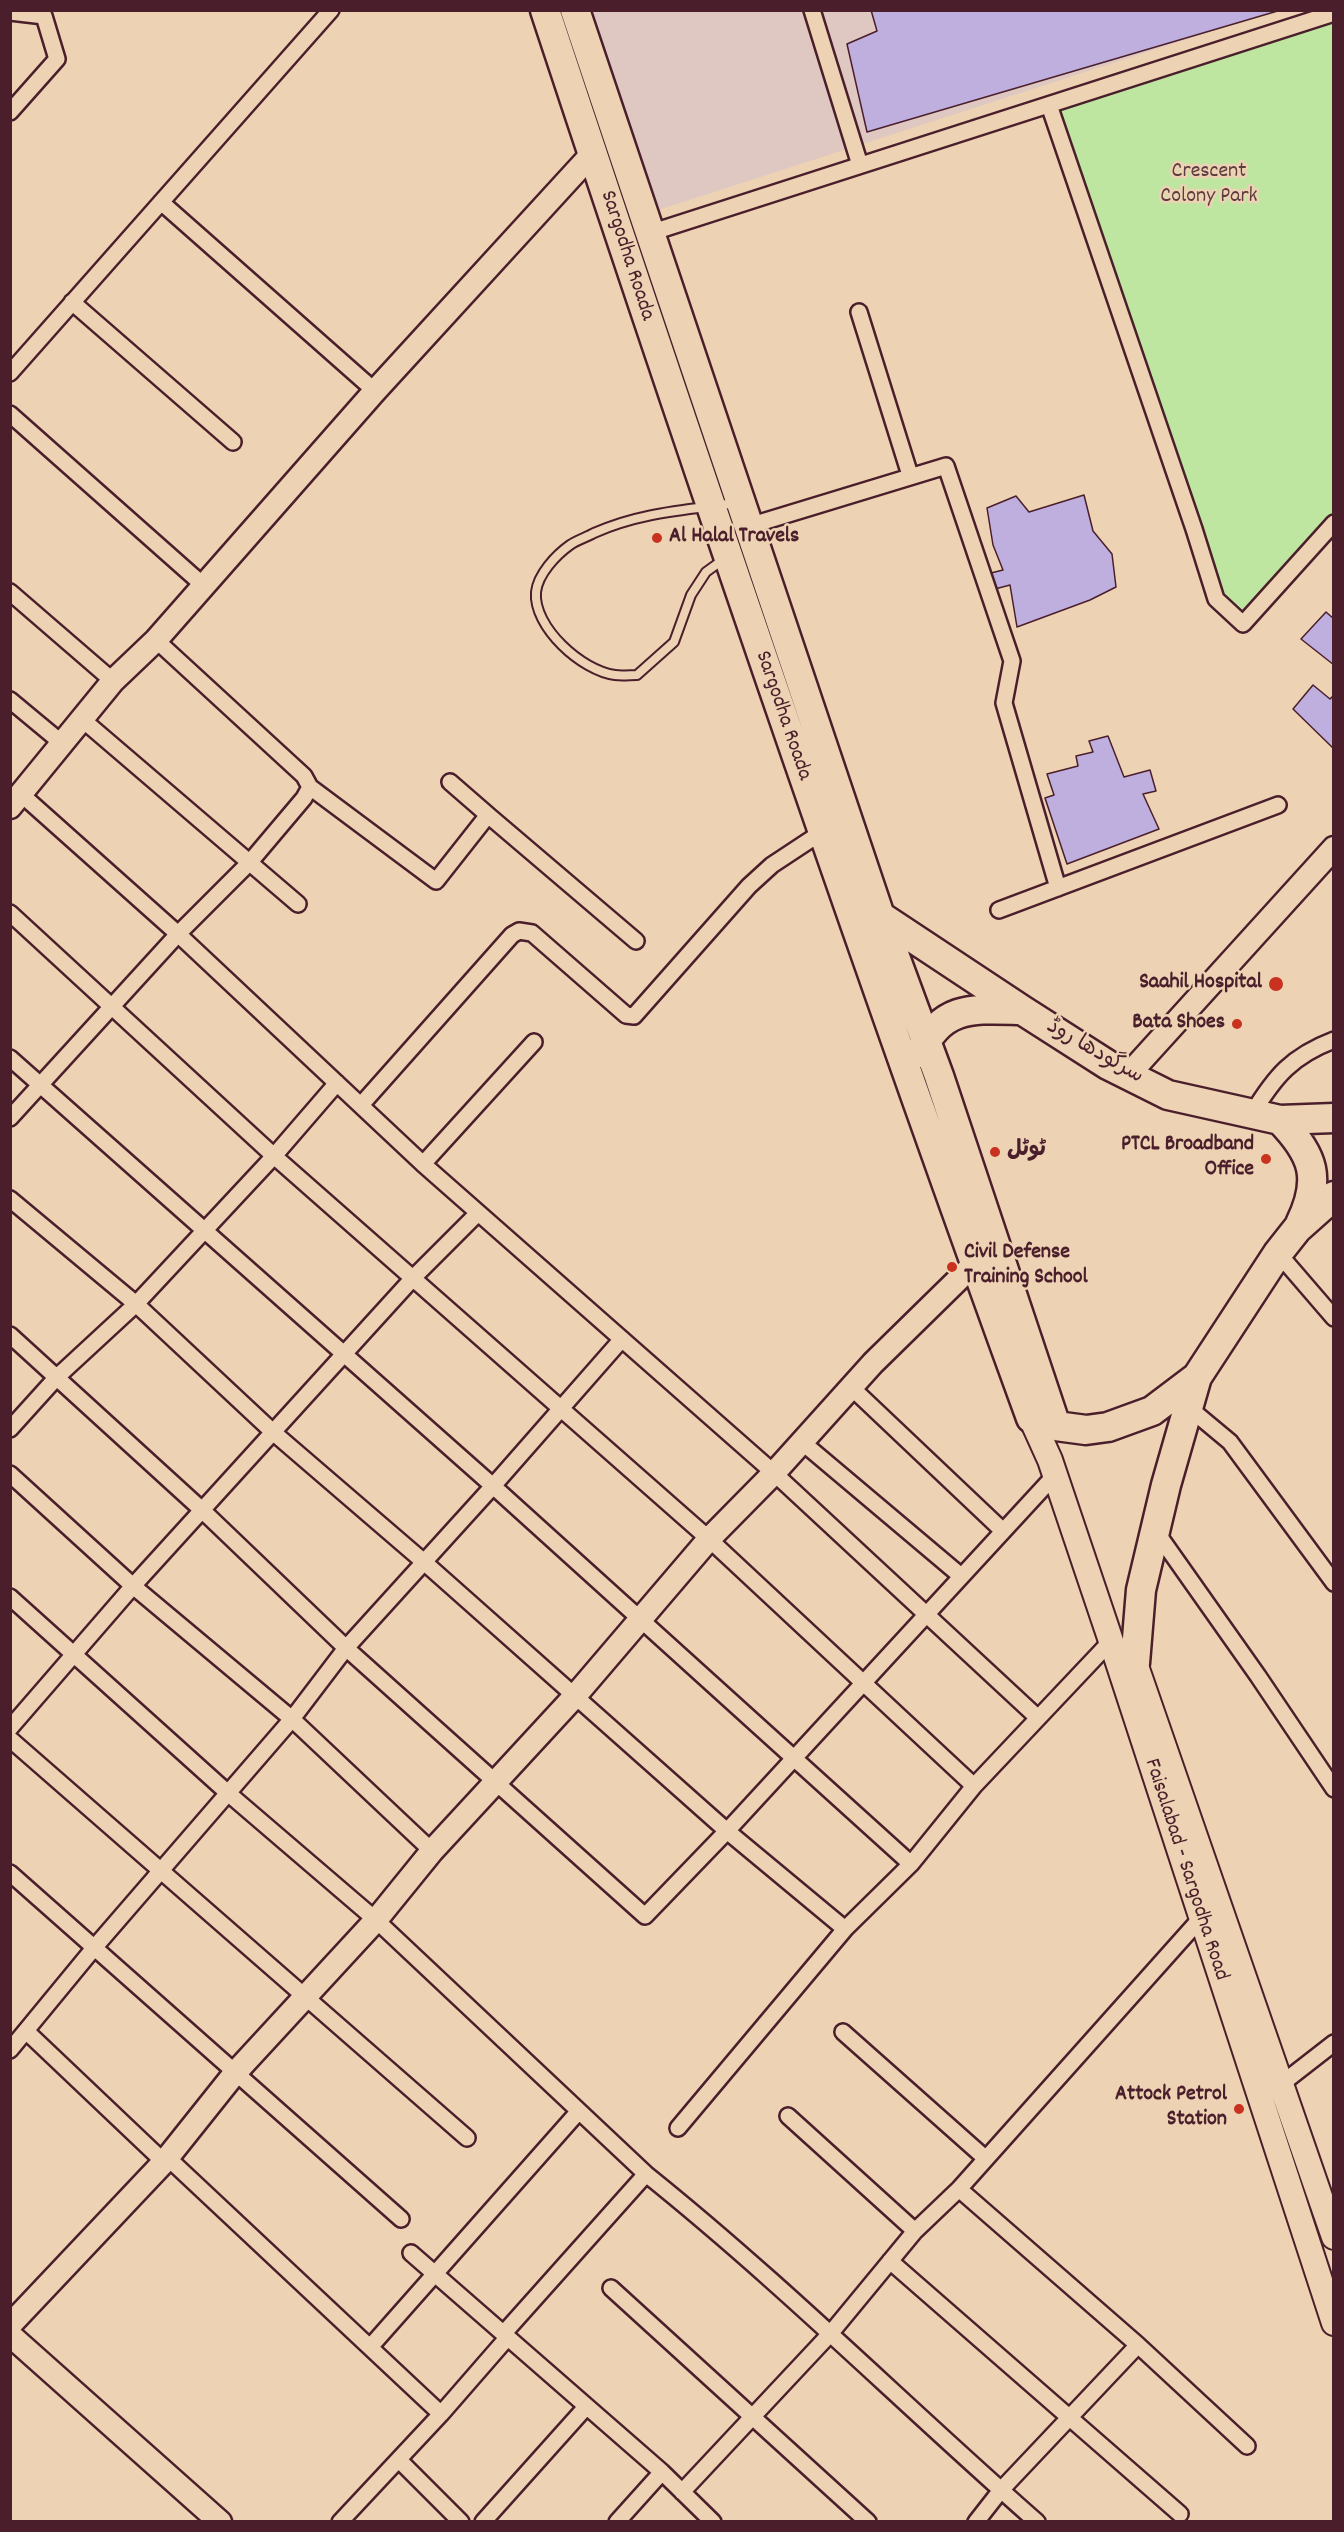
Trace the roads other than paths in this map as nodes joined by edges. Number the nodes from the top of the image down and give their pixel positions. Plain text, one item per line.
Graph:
1 (331, 10) edge
2 (544, 10) edge
3 (575, 10) edge
4 (812, 10) edge
5 (10, 12) edge
6 (46, 13) edge
7 (1334, 13) edge
8 (1049, 105) junction
9 (10, 112) edge
10 (592, 154) junction
11 (860, 165) junction
12 (161, 202) junction
13 (650, 233) junction
14 (72, 302) junction
15 (859, 312) dead end
16 (10, 373) edge
17 (375, 391) junction
18 (10, 414) edge
19 (233, 442) dead end
20 (910, 475) junction
21 (710, 507) junction
22 (745, 514) junction
23 (1334, 523) edge
24 (727, 557) junction
25 (203, 585) junction
26 (10, 592) edge
27 (156, 640) junction
28 (113, 681) junction
29 (10, 700) edge
30 (83, 720) junction
31 (63, 744) junction
32 (450, 782) dead end
33 (310, 787) junction
34 (14, 800) edge
35 (1278, 805) dead end
36 (488, 815) junction
37 (822, 831) junction
38 (1334, 848) edge
39 (250, 862) junction
40 (1058, 888) junction
41 (298, 904) dead end
42 (999, 910) dead end
43 (10, 913) edge
44 (880, 916) junction
45 (178, 934) junction
46 (636, 941) dead end
47 (113, 1007) junction
48 (1022, 1011) junction
49 (926, 1039) junction
50 (1334, 1040) edge
51 (534, 1042) dead end
52 (10, 1058) edge
53 (1129, 1074) junction
54 (909, 1076) junction
55 (338, 1083) junction
56 (43, 1085) junction
57 (361, 1106) junction
58 (1252, 1113) junction
59 (10, 1118) edge
60 (1334, 1118) edge
61 (1280, 1120) junction
62 (273, 1156) junction
63 (423, 1164) junction
64 (1334, 1196) edge
65 (10, 1199) edge
66 (478, 1213) junction
67 (203, 1229) junction
68 (1297, 1229) junction
69 (1278, 1253) junction
70 (975, 1263) junction
71 (414, 1277) junction
72 (136, 1304) junction
73 (1334, 1318) edge
74 (10, 1335) edge
75 (622, 1339) junction
76 (344, 1354) junction
77 (57, 1377) junction
78 (1197, 1377) junction
79 (851, 1387) junction
80 (1188, 1407) junction
81 (560, 1410) junction
82 (1043, 1422) junction
83 (10, 1429) edge
84 (274, 1433) junction
85 (801, 1442) junction
86 (774, 1473) junction
87 (10, 1474) edge
88 (1055, 1475) junction
89 (494, 1486) junction
90 (202, 1510) junction
91 (1155, 1530) junction
92 (1003, 1531) junction
93 (709, 1539) junction
94 (424, 1562) junction
95 (961, 1576) junction
96 (1334, 1583) edge
97 (133, 1586) junction
98 (10, 1597) edge
99 (927, 1614) junction
100 (640, 1621) junction
101 (1111, 1641) junction
102 (346, 1648) junction
103 (75, 1654) junction
104 (1135, 1663) junction
105 (863, 1681) junction
106 (575, 1696) junction
107 (1038, 1718) junction
108 (292, 1719) junction
109 (10, 1728) edge
110 (10, 1738) edge
111 (794, 1756) junction
112 (496, 1781) junction
113 (974, 1786) junction
114 (1334, 1789) edge
115 (229, 1794) junction
116 (727, 1831) junction
117 (432, 1851) junction
118 (911, 1864) junction
119 (161, 1870) junction
120 (10, 1873) edge
121 (1201, 1918) junction
122 (376, 1920) junction
123 (845, 1929) junction
124 (94, 1948) junction
125 (306, 1996) junction
126 (26, 2031) junction
127 (843, 2032) dead end
128 (1334, 2043) edge
129 (10, 2050) edge
130 (235, 2073) junction
131 (1280, 2085) junction
132 (579, 2111) junction
133 (788, 2116) dead end
134 (678, 2128) dead end
135 (466, 2138) dead end
136 (985, 2158) junction
137 (166, 2160) junction
138 (646, 2174) junction
139 (959, 2189) junction
140 (401, 2219) dead end
141 (915, 2231) junction
142 (1334, 2237) edge
143 (411, 2253) dead end
144 (890, 2261) junction
145 (435, 2274) junction
146 (611, 2288) dead end
147 (1334, 2324) edge
148 (10, 2325) edge
149 (831, 2334) junction
150 (10, 2335) edge
151 (506, 2335) junction
152 (1138, 2345) junction
153 (371, 2346) junction
154 (586, 2407) junction
155 (441, 2414) junction
156 (753, 2418) junction
157 (1069, 2419) junction
158 (1247, 2446) dead end
159 (399, 2460) junction
160 (662, 2472) junction
161 (1001, 2490) junction
162 (682, 2492) junction
163 (1180, 2514) dead end
164 (220, 2522) edge
165 (340, 2522) edge
166 (461, 2522) edge
167 (483, 2522) edge
168 (617, 2522) edge
169 (713, 2522) edge
170 (868, 2522) edge
171 (976, 2522) edge
172 (1037, 2522) edge

1 - 12 street
2 - 10 highway, Sargodha Roada
3 - 13 highway, Sargodha Roada
4 - 11 street
5 - 6 street
6 - 9 street
7 - 8 street
8 - 11 street
8 - 23 street
10 - 17 street
10 - 21 highway, Sargodha Roada
11 - 13 street
12 - 14 street
12 - 17 street
13 - 22 highway, Sargodha Roada
14 - 16 street
14 - 19 street
15 - 20 street
17 - 25 street
18 - 25 street
20 - 22 street
20 - 40 street
21 - 22 lane
21 - 24 highway, Sargodha Roada
21 - 24 lane
22 - 44 highway, Sargodha Roada
24 - 37 highway, Sargodha Roada
25 - 27 street
26 - 28 street
27 - 28 street
27 - 33 street
28 - 30 street
29 - 31 street
30 - 31 street
30 - 39 street
31 - 34 street
32 - 36 street
33 - 36 street
33 - 39 street
34 - 45 street
35 - 40 street
36 - 46 street
37 - 54 highway, Sargodha Roada
37 - 57 street
38 - 53 street
39 - 41 street
39 - 45 street
40 - 42 street
43 - 47 street
44 - 48 highway, سرگودھا روڈ
44 - 49 highway, Sargodha Roada
45 - 47 street
45 - 55 street
47 - 56 street
47 - 62 street
48 - 49 highway
48 - 53 highway, سرگودھا روڈ
49 - 54 highway
49 - 82 highway, Sargodha Roada
50 - 58 street
51 - 63 street
52 - 56 street
53 - 58 highway, سرگودھا روڈ
54 - 70 highway, Sargodha Roada
55 - 57 street
55 - 62 street
56 - 59 street
56 - 67 street
57 - 63 street
58 - 61 highway, سرگودھا روڈ
60 - 61 highway, سرگودھا روڈ
61 - 68 highway
62 - 67 street
62 - 71 street
63 - 66 street
64 - 68 highway
65 - 72 street
66 - 71 street
66 - 75 street
67 - 72 street
67 - 76 street
68 - 69 highway
69 - 73 street
69 - 78 highway
70 - 79 street
70 - 82 highway, Sargodha Roada
71 - 76 street
71 - 81 street
72 - 77 street
72 - 84 street
74 - 77 street
75 - 81 street
75 - 86 street
76 - 84 street
76 - 89 street
77 - 83 street
77 - 90 street
78 - 80 highway
78 - 82 highway
79 - 85 street
79 - 92 street
80 - 91 highway
80 - 96 street
81 - 89 street
81 - 93 street
82 - 88 main road, Faisalabad - Sargodha Road
82 - 104 main road, Faisalabad - Sargodha Road
84 - 90 street
84 - 94 street
85 - 86 street
85 - 95 street
86 - 93 street
86 - 99 street
87 - 97 street
88 - 92 street
88 - 101 main road, Faisalabad - Sargodha Road
89 - 94 street
89 - 100 street
90 - 97 street
90 - 102 street
91 - 104 highway
91 - 114 street
92 - 95 street
93 - 100 street
93 - 105 street
94 - 102 street
94 - 106 street
95 - 99 street
97 - 103 street
97 - 108 street
98 - 103 street
99 - 105 street
99 - 107 street
100 - 106 street
100 - 111 street
101 - 107 street
101 - 121 main road, Faisalabad - Sargodha Road
102 - 108 street
102 - 112 street
103 - 109 street
103 - 115 street
104 - 131 main road, Faisalabad - Sargodha Road
105 - 111 street
105 - 113 street
106 - 112 street
106 - 116 street
107 - 113 street
108 - 115 street
108 - 117 street
110 - 119 street
111 - 116 street
111 - 118 street
112 - 116 street
112 - 117 street
113 - 118 street
115 - 119 street
115 - 122 street
116 - 123 street
117 - 122 street
118 - 123 street
119 - 124 street
119 - 125 street
120 - 124 street
121 - 136 street
121 - 147 main road, Faisalabad - Sargodha Road
122 - 125 street
122 - 132 street
123 - 134 street
124 - 126 street
124 - 130 street
125 - 130 street
125 - 135 street
126 - 129 street
126 - 137 street
127 - 136 street
128 - 131 street
130 - 137 street
130 - 140 street
131 - 142 main road, Faisalabad - Sargodha Road
132 - 138 street
132 - 145 street
133 - 141 street
136 - 139 street
137 - 148 street
137 - 153 street
138 - 149 street
138 - 151 street
139 - 141 street
139 - 152 street
141 - 144 street
143 - 145 street
144 - 149 street
144 - 157 street
145 - 151 street
145 - 153 street
146 - 156 street
149 - 156 street
149 - 161 street
150 - 164 street
151 - 154 street
151 - 155 street
152 - 157 street
152 - 158 street
153 - 155 street
154 - 160 street
154 - 167 street
155 - 159 street
156 - 162 street
156 - 170 street
157 - 161 street
157 - 163 street
159 - 165 street
159 - 166 street
160 - 162 street
160 - 168 street
161 - 171 street
161 - 172 street
162 - 169 street

